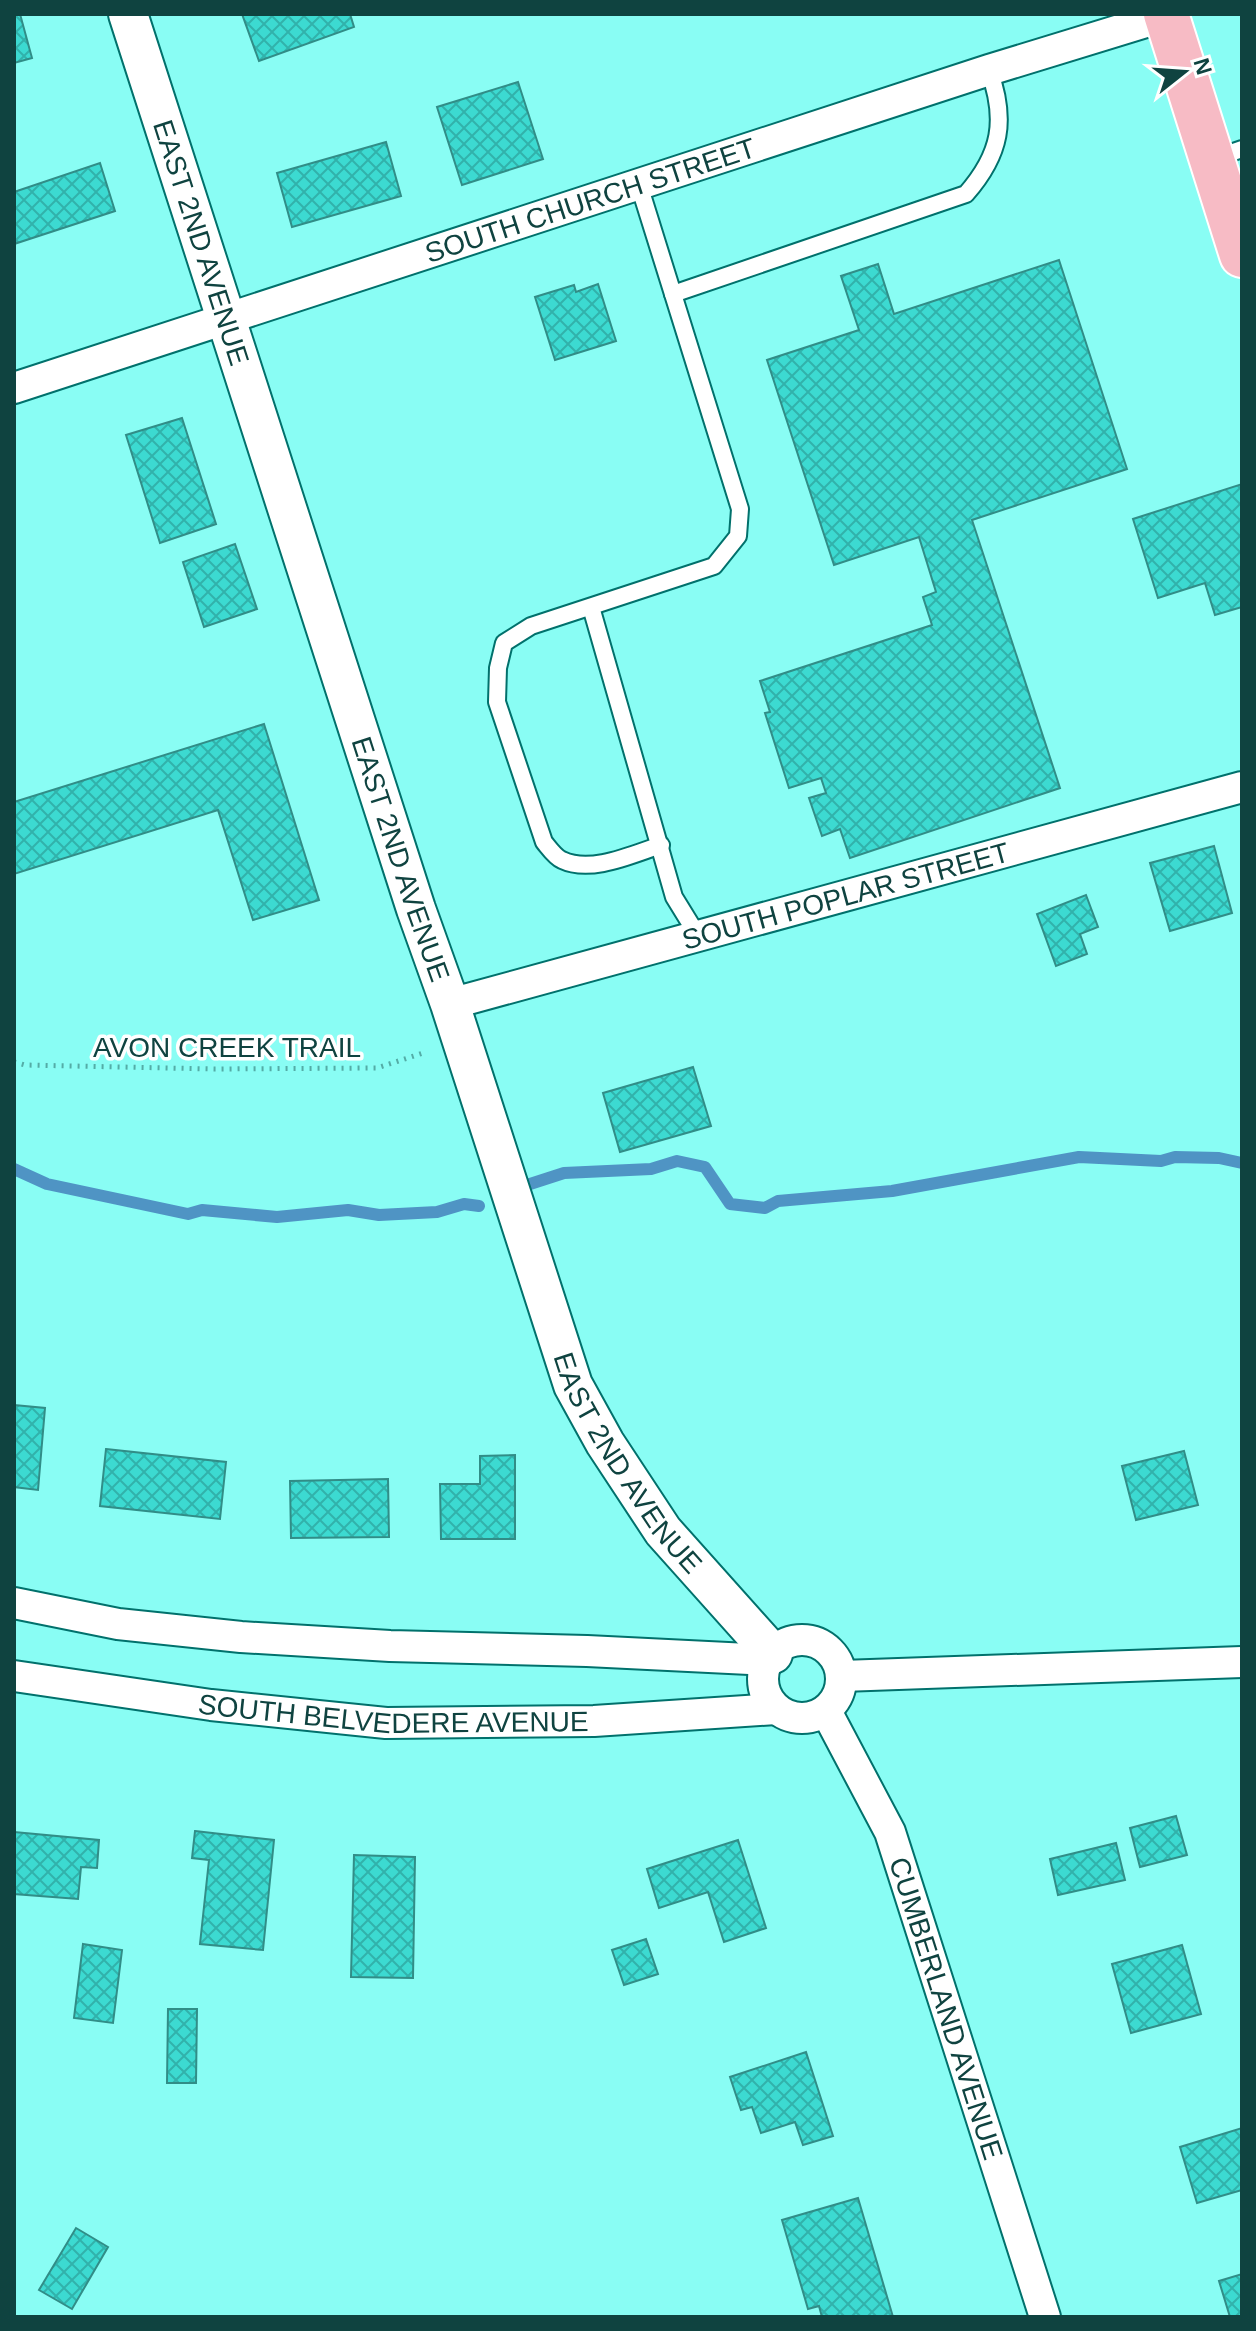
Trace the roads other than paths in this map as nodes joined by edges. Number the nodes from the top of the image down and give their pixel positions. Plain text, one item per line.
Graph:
1 (128, 14) edge
2 (1168, 15) edge
3 (989, 70) junction
4 (1227, 154) edge
5 (639, 185) junction
6 (1242, 255) edge
7 (673, 294) junction
8 (227, 321) junction
9 (14, 388) edge
10 (591, 607) junction
11 (1242, 787) edge
12 (661, 845) junction
13 (698, 936) junction
14 (450, 1004) junction
15 (14, 1603) edge
16 (770, 1657) junction
17 (1242, 1662) edge
18 (14, 1676) edge
19 (842, 1676) junction
20 (776, 1709) junction
21 (826, 1711) junction
22 (1045, 2317) edge

1 - 8 street, EAST 2ND AVENUE
2 - 3 street, SOUTH CHURCH STREET
2 - 4 main road
3 - 5 street, SOUTH CHURCH STREET
3 - 7 lane
4 - 6 main road
5 - 7 lane
5 - 8 street, SOUTH CHURCH STREET
7 - 10 lane
8 - 9 street, SOUTH CHURCH STREET
8 - 14 street, EAST 2ND AVENUE
10 - 12 lane
10 - 12 lane
11 - 13 street, SOUTH POPLAR STREET
12 - 13 lane
13 - 14 street, SOUTH POPLAR STREET
14 - 16 street, EAST 2ND AVENUE
15 - 16 street
16 - 19 street
16 - 20 street
17 - 19 street
18 - 20 street, SOUTH BELVEDERE AVENUE
19 - 21 street
20 - 21 street
21 - 22 street, CUMBERLAND AVENUE

